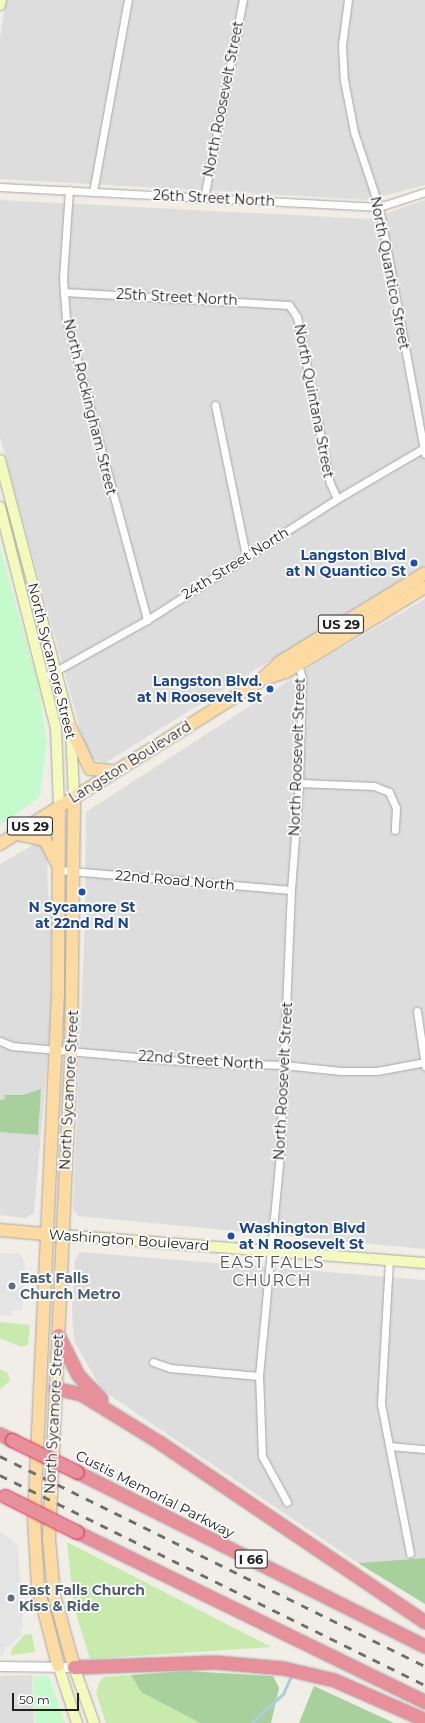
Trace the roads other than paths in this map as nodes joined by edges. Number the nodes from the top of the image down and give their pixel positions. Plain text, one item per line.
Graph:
1 (1, 0) edge
2 (128, 0) edge
3 (243, 0) edge
4 (348, 0) edge
5 (0, 5) edge
6 (0, 187) edge
7 (69, 190) junction
8 (93, 192) junction
9 (425, 192) edge
10 (204, 198) junction
11 (379, 207) junction
12 (64, 292) junction
13 (289, 305) joint
14 (215, 405) dead end
15 (424, 451) edge
16 (0, 460) edge
17 (338, 499) junction
18 (0, 507) edge
19 (246, 556) junction
20 (425, 573) edge
21 (425, 587) edge
22 (147, 620) junction
23 (295, 659) junction
24 (57, 672) junction
25 (46, 677) junction
26 (71, 728) junction
27 (114, 772) junction
28 (299, 783) junction
29 (74, 796) junction
30 (59, 807) junction
31 (395, 830) dead end
32 (17, 834) junction
33 (0, 844) edge
34 (59, 870) junction
35 (74, 871) junction
36 (291, 890) junction
37 (417, 1011) dead end
38 (0, 1042) edge
39 (56, 1050) junction
40 (71, 1051) junction
41 (424, 1063) edge
42 (284, 1065) junction
43 (0, 1230) edge
44 (48, 1234) junction
45 (62, 1235) junction
46 (269, 1250) junction
47 (389, 1260) junction
48 (425, 1263) edge
49 (58, 1335) junction
50 (152, 1362) dead end
51 (259, 1376) junction
52 (40, 1385) junction
53 (55, 1388) junction
54 (138, 1430) junction
55 (0, 1434) edge
56 (389, 1446) junction
57 (425, 1449) edge
58 (3, 1495) edge
59 (287, 1502) dead end
60 (410, 1553) dead end
61 (425, 1622) edge
62 (425, 1646) edge
63 (58, 1665) junction
64 (0, 1666) edge
65 (74, 1666) junction
66 (425, 1702) edge
67 (425, 1720) edge
68 (77, 1723) edge
69 (94, 1723) edge

1 - 5 main road
2 - 8 street
3 - 10 street, North Roosevelt Street
4 - 11 street, North Quantico Street
6 - 7 street, 26th Street North
7 - 8 street, 26th Street North
7 - 12 street, North Rockingham Street
8 - 10 street, 26th Street North
9 - 11 street, 26th Street North
10 - 11 street, 26th Street North
11 - 15 street, North Quantico Street
12 - 13 street, 25th Street North
12 - 22 street, North Rockingham Street
13 - 17 street, North Quintana Street
14 - 19 street
15 - 17 street, 24th Street North
16 - 24 main road, North Sycamore Street
17 - 19 street, 24th Street North
18 - 25 main road, North Sycamore Street
19 - 22 street, 24th Street North
20 - 23 main road, Langston Boulevard / US 29
21 - 23 main road, Langston Boulevard / US 29
22 - 24 street, 24th Street North
23 - 27 main road, Langston Boulevard / US 29
23 - 28 street, North Roosevelt Street
24 - 25 street, 24th Street North
24 - 26 main road, North Sycamore Street
25 - 30 main road, North Sycamore Street
26 - 27 main road
26 - 29 main road, North Sycamore Street
27 - 29 main road, Langston Boulevard / US 29
28 - 31 street
28 - 36 street, North Roosevelt Street
29 - 30 main road, Langston Boulevard / US 29
29 - 35 main road, North Sycamore Street
30 - 32 main road, Langston Boulevard / US 29
30 - 34 main road, North Sycamore Street
32 - 33 main road, Langston Boulevard / US 29
32 - 34 main road
34 - 35 street, 22nd Road North
34 - 39 main road, North Sycamore Street
35 - 36 street, 22nd Road North
35 - 40 main road, North Sycamore Street
36 - 42 street, North Roosevelt Street
37 - 41 street
38 - 39 street, 22nd Street North
39 - 40 street, 22nd Street North
39 - 44 main road, North Sycamore Street
40 - 42 street, 22nd Street North
40 - 45 main road, North Sycamore Street
41 - 42 street, 22nd Street North
42 - 46 street, North Roosevelt Street
43 - 44 main road, Washington Boulevard
44 - 45 main road, Washington Boulevard
44 - 52 main road, North Sycamore Street
45 - 46 main road, Washington Boulevard
45 - 49 main road, North Sycamore Street
46 - 47 main road, Washington Boulevard
46 - 51 street, North Roosevelt Street
47 - 48 main road, Washington Boulevard
47 - 56 street
49 - 53 main road, North Sycamore Street
49 - 54 highway
50 - 51 street
51 - 59 street, North Roosevelt Street
52 - 53 main road
52 - 63 main road, North Sycamore Street
53 - 54 highway
53 - 65 main road, North Sycamore Street
54 - 61 highway
55 - 62 highway, Custis Memorial Parkway / I 66, bridge
56 - 57 street
56 - 60 street
58 - 66 highway, bridge
63 - 64 street
63 - 65 street
63 - 68 main road, North Sycamore Street
65 - 67 highway
65 - 69 main road, North Sycamore Street

